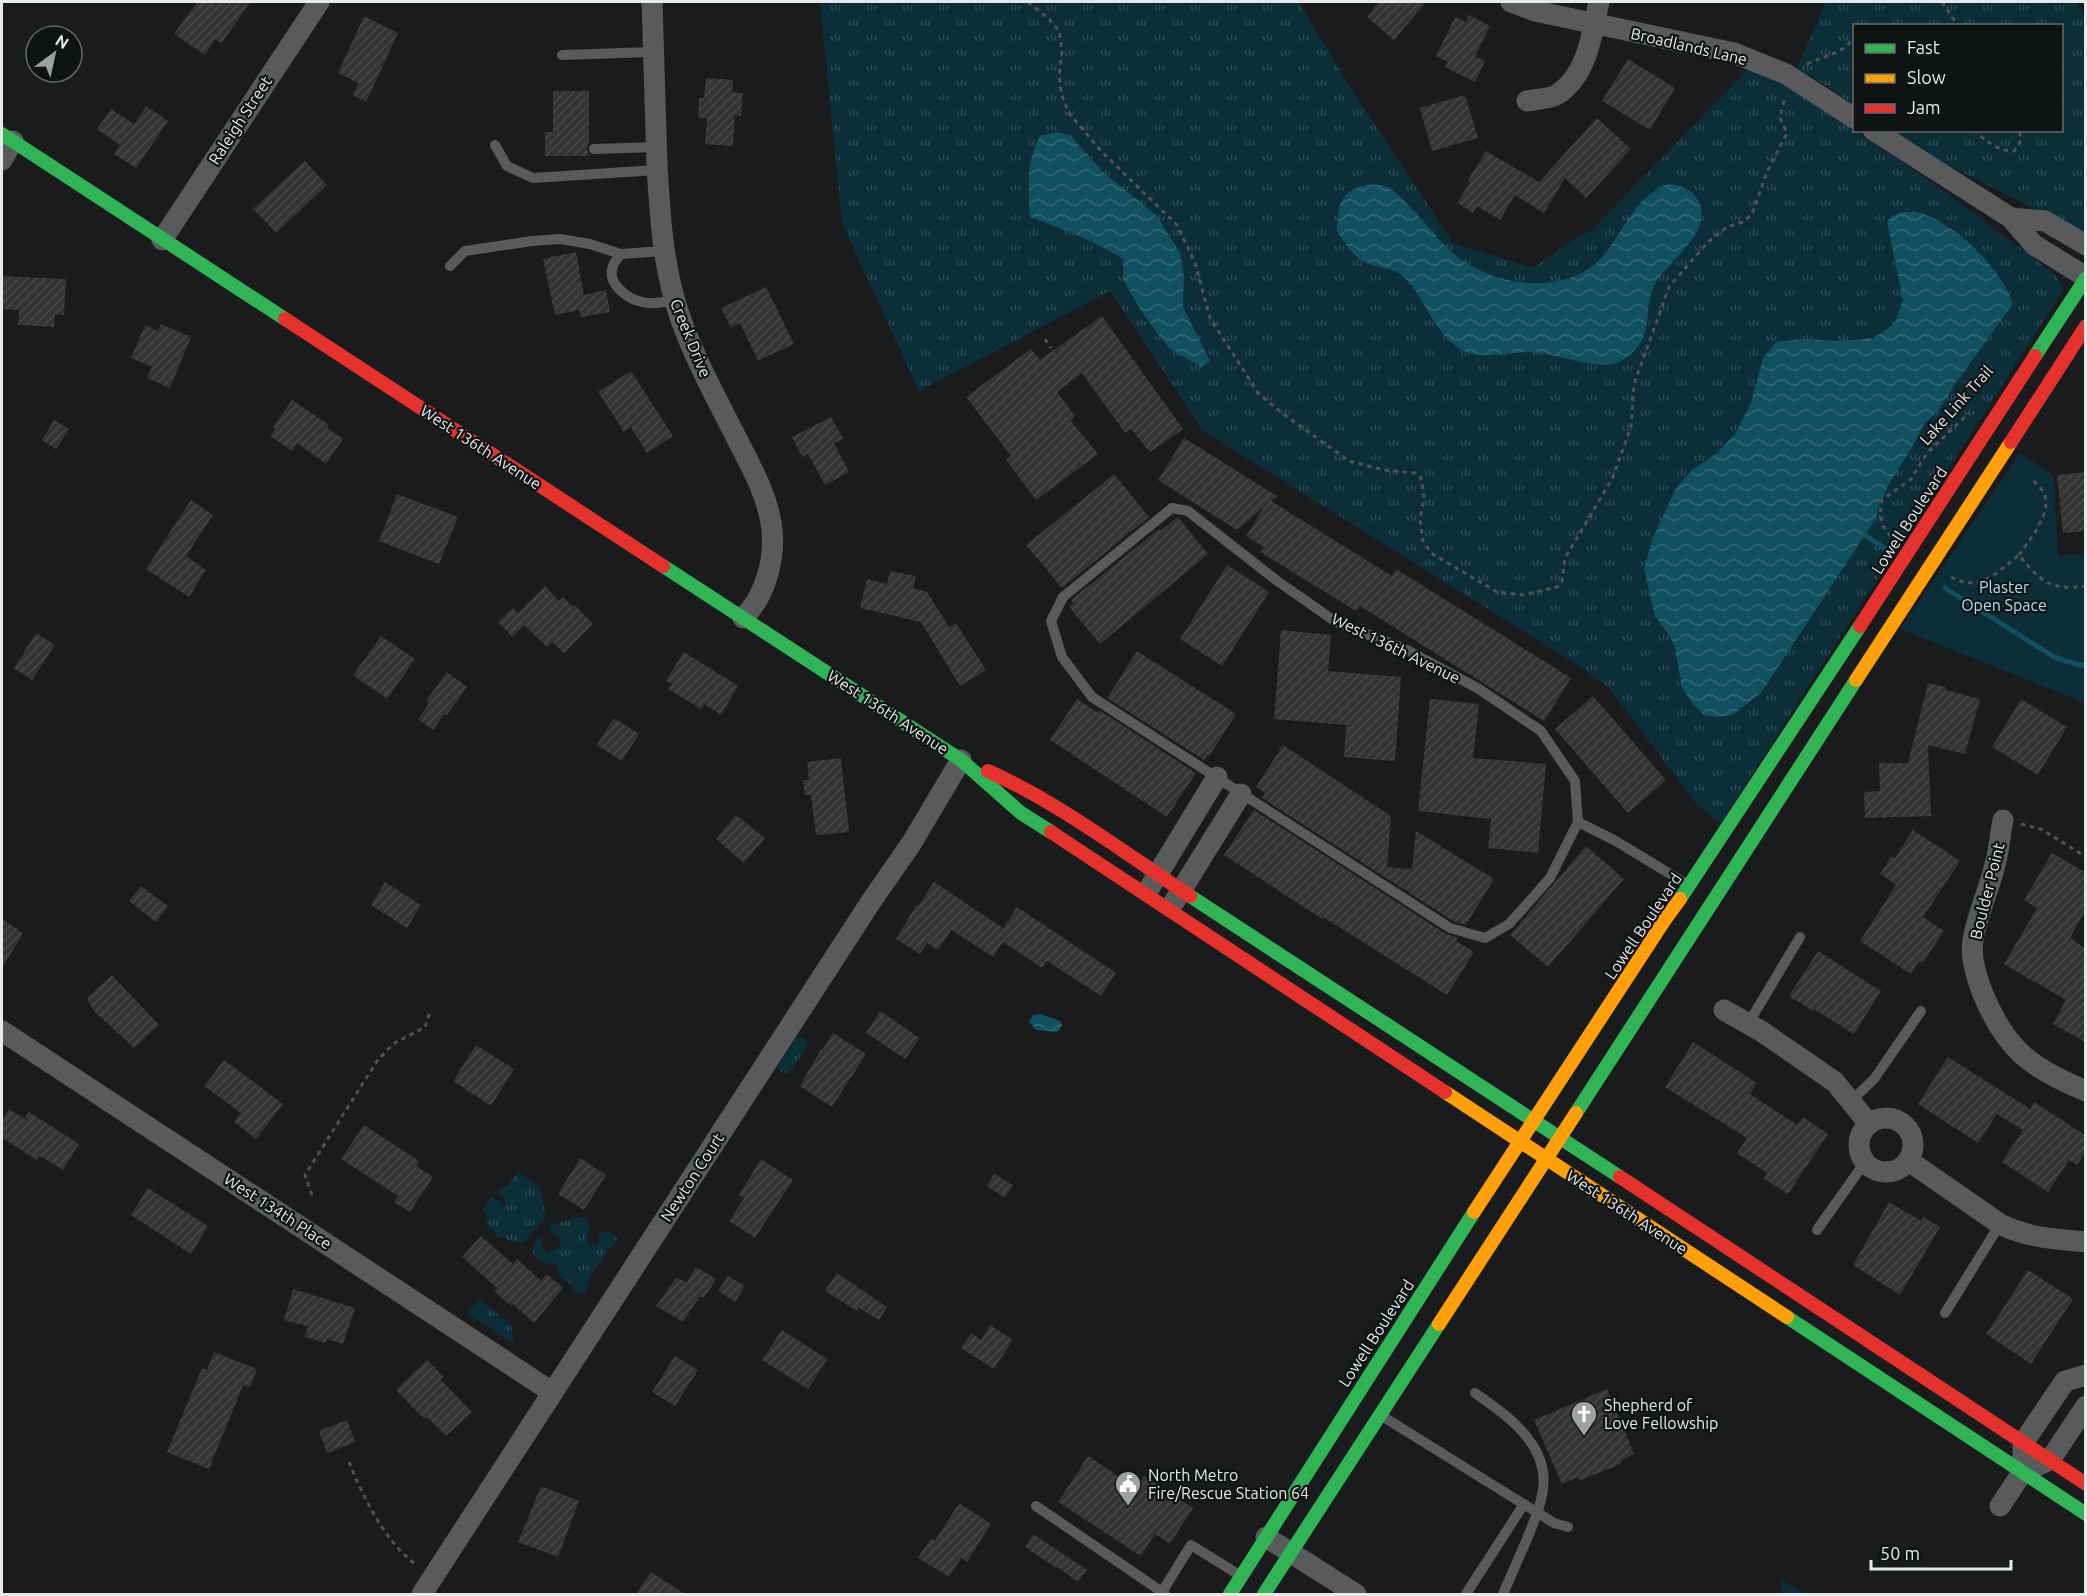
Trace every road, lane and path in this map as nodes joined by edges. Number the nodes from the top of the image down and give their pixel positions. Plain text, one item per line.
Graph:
1 (319, 2) edge
2 (652, 2) edge
3 (1028, 2) edge
4 (1511, 2) edge
5 (1599, 2) edge
6 (1942, 2) edge
7 (1594, 24) junction
8 (1957, 24) edge
9 (1853, 39) edge
10 (652, 52) junction
11 (562, 55) dead end
12 (1794, 80) junction
13 (1527, 101) dead end
14 (1853, 117) edge
15 (1876, 132) edge
16 (1976, 132) edge
17 (2020, 132) edge
18 (7, 138) edge
19 (495, 145) dead end
20 (656, 147) junction
21 (594, 149) dead end
22 (2, 160) edge
23 (657, 170) junction
24 (2011, 218) junction
25 (162, 240) junction
26 (2085, 245) edge
27 (664, 251) junction
28 (621, 254) junction
29 (450, 266) dead end
30 (2085, 278) edge
31 (675, 300) junction
32 (2085, 326) edge
33 (1045, 339) dead end
34 (1051, 348) dead end
35 (1971, 411) dead end
36 (2030, 478) dead end
37 (1895, 539) dead end
38 (2019, 555) junction
39 (1951, 578) dead end
40 (2085, 586) edge
41 (743, 618) junction
42 (961, 760) junction
43 (1216, 777) junction
44 (1241, 794) junction
45 (2003, 820) joint
46 (1578, 822) junction
47 (2085, 857) edge
48 (1158, 875) junction
49 (1690, 886) junction
50 (1182, 890) junction
51 (1145, 895) junction
52 (1169, 910) junction
53 (1800, 937) dead end
54 (1724, 1010) dead end
55 (1921, 1011) dead end
56 (430, 1012) dead end
57 (1748, 1024) junction
58 (2, 1031) edge
59 (2085, 1091) edge
60 (1850, 1102) junction
61 (1535, 1120) junction
62 (1869, 1124) junction
63 (1560, 1137) junction
64 (1520, 1143) junction
65 (1545, 1159) junction
66 (1909, 1161) junction
67 (1865, 1162) junction
68 (312, 1195) dead end
69 (2000, 1224) junction
70 (1817, 1230) dead end
71 (2085, 1242) edge
72 (1945, 1313) dead end
73 (2085, 1375) edge
74 (552, 1392) junction
75 (1475, 1393) dead end
76 (2085, 1406) edge
77 (1380, 1414) junction
78 (2023, 1443) junction
79 (2050, 1460) junction
80 (349, 1462) dead end
81 (2022, 1473) junction
82 (2085, 1484) edge
83 (1524, 1504) junction
84 (1036, 1506) dead end
85 (2000, 1506) dead end
86 (1538, 1513) junction
87 (2085, 1514) edge
88 (1568, 1527) dead end
89 (1266, 1537) junction
90 (1291, 1552) junction
91 (434, 1576) junction
92 (1241, 1577) junction
93 (1164, 1593) edge
94 (422, 1594) edge
95 (1230, 1594) edge
96 (1264, 1594) edge
97 (1356, 1594) edge
98 (1466, 1594) edge
99 (1503, 1594) edge

1 - 25 street, Raleigh Street
2 - 10 street, Creek Drive
3 - 12 path
4 - 7 street, Broadlands Lane
5 - 7 street
6 - 8 path
7 - 12 street, Broadlands Lane
7 - 13 street
9 - 12 path
10 - 11 lane
10 - 20 street, Creek Drive
12 - 14 street, Broadlands Lane
15 - 24 street
16 - 17 path
18 - 22 street
18 - 25 main road, West 136th Avenue
19 - 23 lane
20 - 21 lane
20 - 23 street, Creek Drive
23 - 27 street, Creek Drive
24 - 26 street
24 - 30 street
25 - 41 main road, West 136th Avenue
27 - 28 lane
27 - 31 street, Creek Drive
28 - 29 lane
28 - 31 lane
30 - 49 main road, Lowell Boulevard
31 - 41 street, Creek Drive
32 - 63 main road
33 - 34 path
35 - 37 path, Lake Link Trail
36 - 38 path
38 - 39 path
38 - 40 path
41 - 42 main road, West 136th Avenue
42 - 48 main road, West 136th Avenue
42 - 51 main road, West 136th Avenue
42 - 74 street, Newton Court
43 - 44 lane, West 136th Avenue
43 - 46 lane, West 136th Avenue
43 - 48 street
44 - 46 lane, West 136th Avenue
44 - 50 street
45 - 47 path
45 - 59 street, Boulder Point
46 - 49 lane
48 - 50 main road, West 136th Avenue
48 - 51 street
49 - 61 main road, Lowell Boulevard
50 - 52 street
50 - 61 main road, West 136th Avenue
51 - 52 main road, West 136th Avenue
52 - 64 main road, West 136th Avenue
53 - 57 lane
54 - 57 street
55 - 60 lane
56 - 68 path
57 - 60 street
58 - 74 street, West 134th Place
60 - 62 street
61 - 63 main road, West 136th Avenue
61 - 64 main road, Lowell Boulevard
62 - 66 street
62 - 67 street
63 - 65 main road
63 - 78 main road, West 136th Avenue
64 - 65 main road, West 136th Avenue
64 - 89 main road, Lowell Boulevard
65 - 77 main road
65 - 81 main road, West 136th Avenue
66 - 67 street
66 - 69 street
67 - 70 lane
69 - 71 street
69 - 72 lane
73 - 78 street
74 - 91 street, Newton Court
75 - 86 lane
76 - 79 street
77 - 83 lane
77 - 90 main road
78 - 79 main road, West 136th Avenue
78 - 81 street
79 - 81 street
79 - 82 main road, West 136th Avenue
80 - 91 path
81 - 85 street
81 - 87 main road, West 136th Avenue
83 - 86 lane
83 - 98 lane
84 - 93 lane
86 - 88 lane
86 - 99 lane
89 - 90 street
89 - 92 main road, Lowell Boulevard
90 - 96 main road
90 - 97 street
91 - 94 street, Newton Court
92 - 93 lane
92 - 95 main road, Lowell Boulevard

